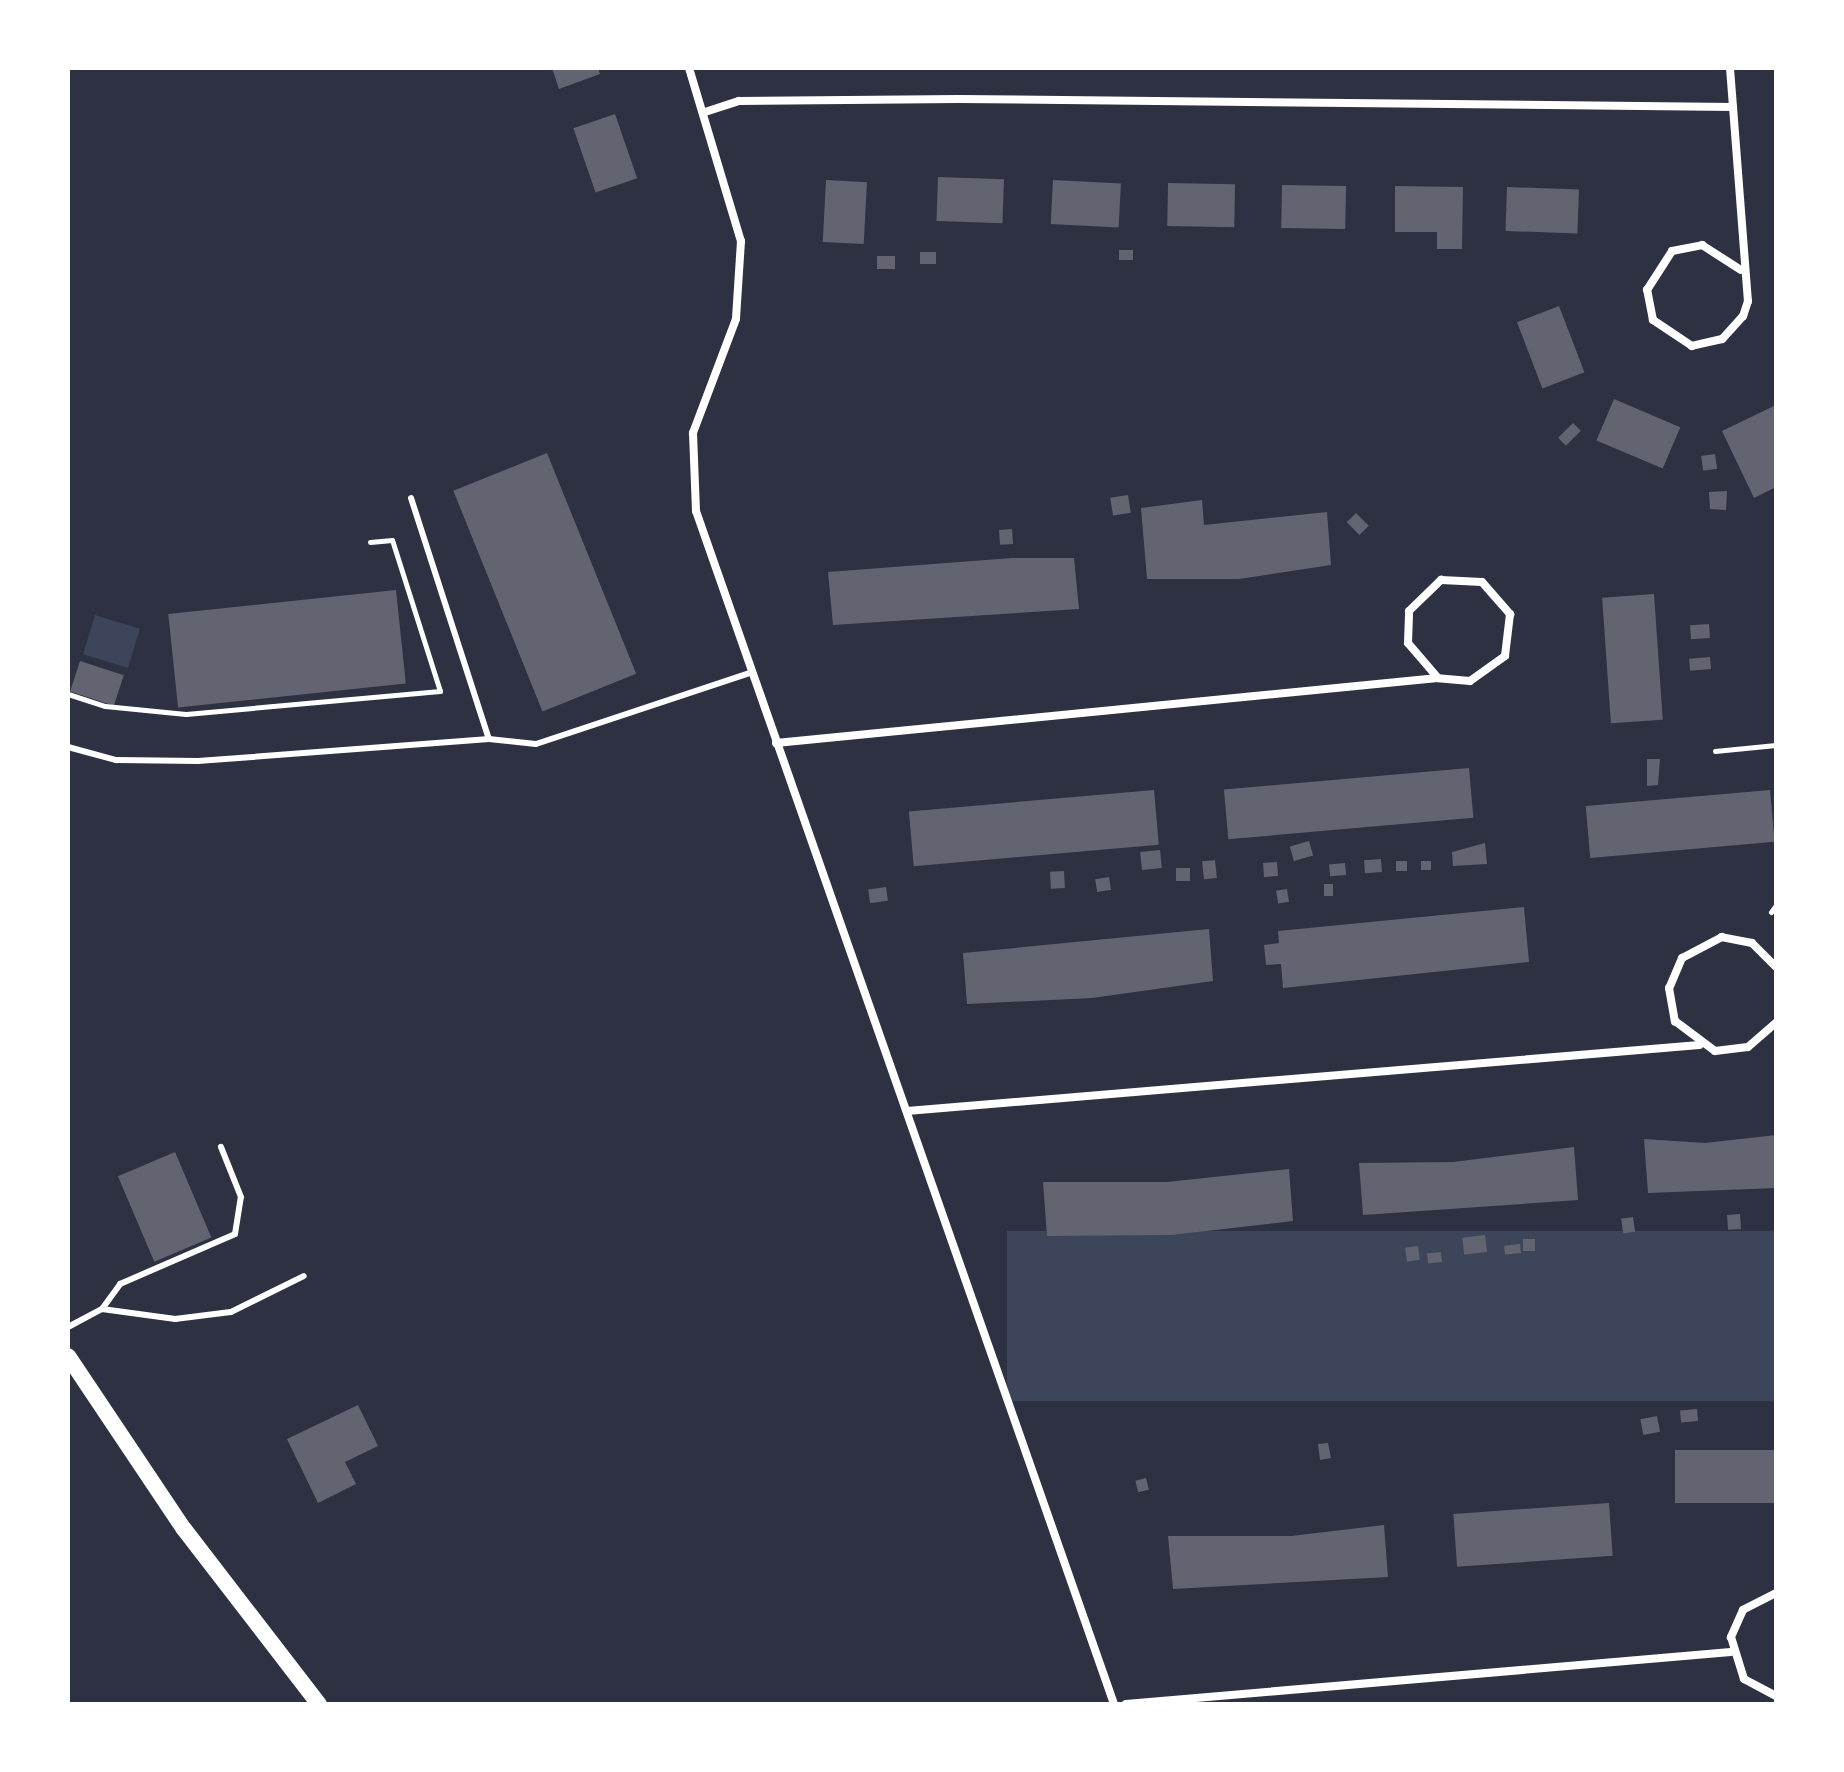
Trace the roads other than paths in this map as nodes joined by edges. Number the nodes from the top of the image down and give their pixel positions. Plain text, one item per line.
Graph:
1 (689, 68) edge
2 (1730, 68) edge
3 (1733, 107) junction
4 (705, 112) junction
5 (1741, 270) junction
6 (411, 498) dead end
7 (752, 672) junction
8 (1438, 678) junction
9 (489, 739) junction
10 (776, 743) junction
11 (68, 747) edge
12 (1776, 967) edge
13 (1776, 1023) edge
14 (1699, 1045) junction
15 (907, 1111) junction
16 (221, 1147) dead end
17 (304, 1276) dead end
18 (102, 1309) junction
19 (68, 1327) edge
20 (68, 1356) edge
21 (1776, 1593) edge
22 (1731, 1652) junction
23 (1776, 1696) edge
24 (319, 1704) edge
25 (1114, 1704) edge
26 (1126, 1704) edge

1 - 4 street
2 - 3 street
3 - 4 street
3 - 5 street
4 - 7 street
5 - 5 street
6 - 9 lane
7 - 9 lane
7 - 10 street
8 - 8 street
8 - 10 street
9 - 11 lane
10 - 15 street
12 - 14 street
13 - 14 street
14 - 15 street
15 - 25 street
16 - 18 lane
17 - 18 lane
18 - 19 lane
20 - 24 main road
21 - 22 street
22 - 23 street
22 - 26 street

